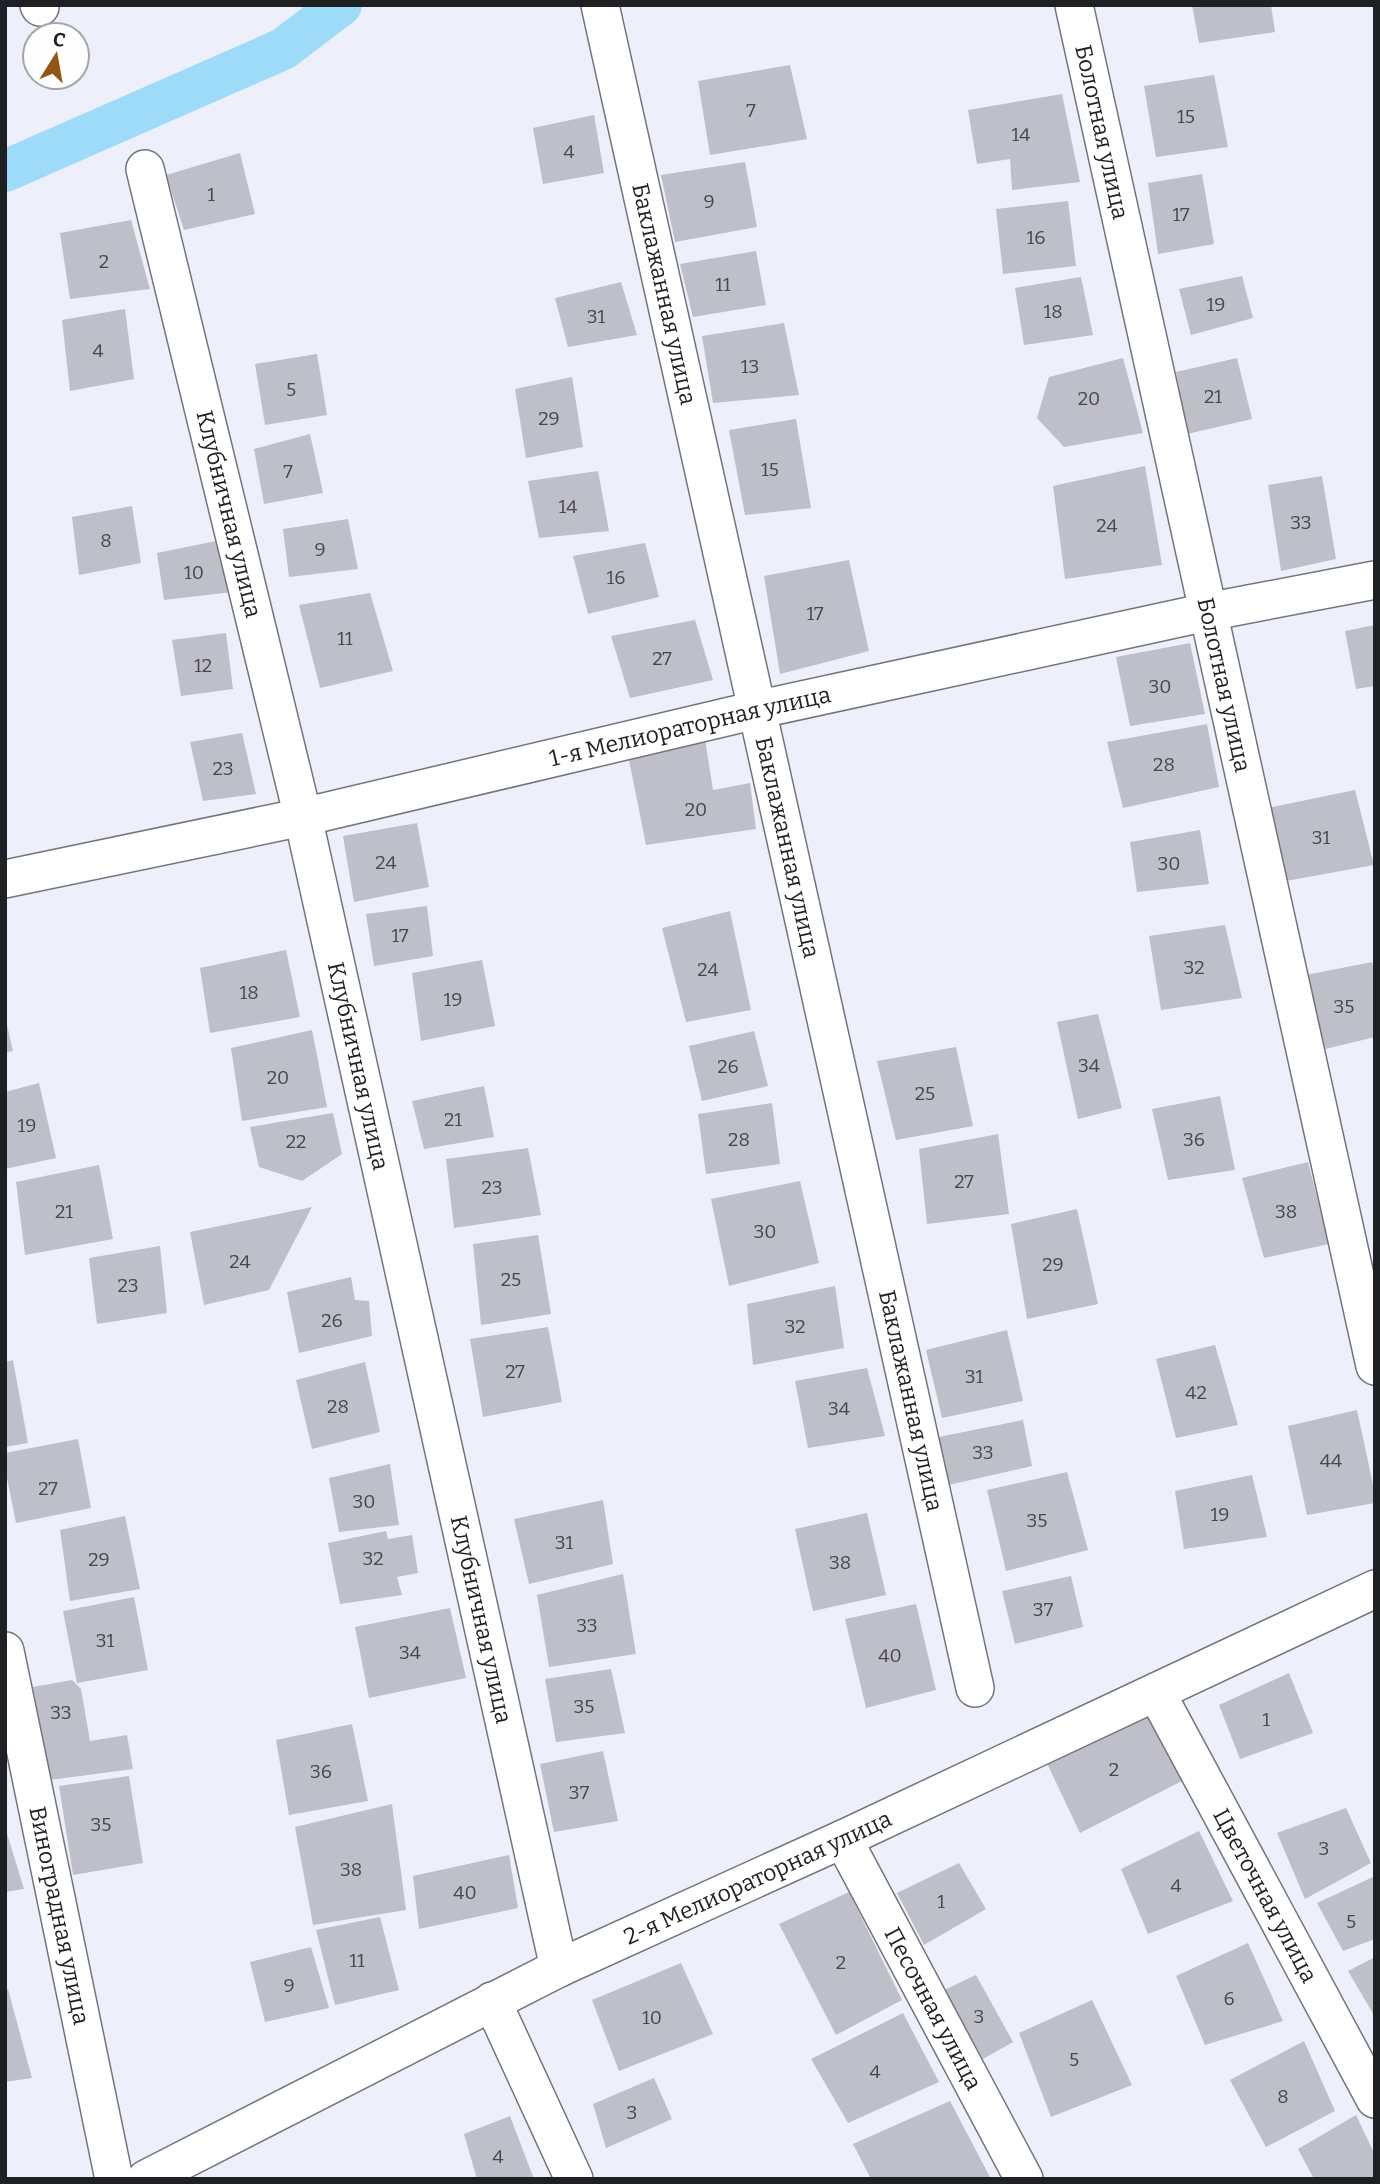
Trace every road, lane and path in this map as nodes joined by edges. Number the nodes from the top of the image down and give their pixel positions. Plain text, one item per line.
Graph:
1 (600, 5) edge
2 (1074, 5) edge
3 (145, 169) dead end
4 (1375, 580) edge
5 (1207, 612) junction
6 (755, 710) junction
7 (303, 817) junction
8 (5, 879) edge
9 (1375, 1366) edge
10 (1375, 1589) edge
11 (5, 1651) edge
12 (975, 1688) dead end
13 (1156, 1692) junction
14 (843, 1839) junction
15 (559, 1968) junction
16 (492, 2001) junction
17 (1375, 2099) edge
18 (114, 2179) edge
19 (146, 2179) edge
20 (574, 2179) edge
21 (1024, 2179) edge

1 - 6 street, Баклажанная улица
2 - 5 street, Болотная улица
3 - 7 street, Клубничная улица
4 - 5 street, 1-я Мелиораторная улица
5 - 6 street, 1-я Мелиораторная улица
5 - 9 street, Болотная улица
6 - 7 street, 1-я Мелиораторная улица
6 - 12 street, Баклажанная улица
7 - 8 street, 1-я Мелиораторная улица
7 - 15 street, Клубничная улица
10 - 13 street, 2-я Мелиораторная улица
11 - 18 street, Виноградная улица
13 - 14 street, 2-я Мелиораторная улица
13 - 17 street, Цветочная улица
14 - 15 street, 2-я Мелиораторная улица
14 - 21 street, Песочная улица
15 - 16 street, 2-я Мелиораторная улица
16 - 19 street, 2-я Мелиораторная улица
16 - 20 street

